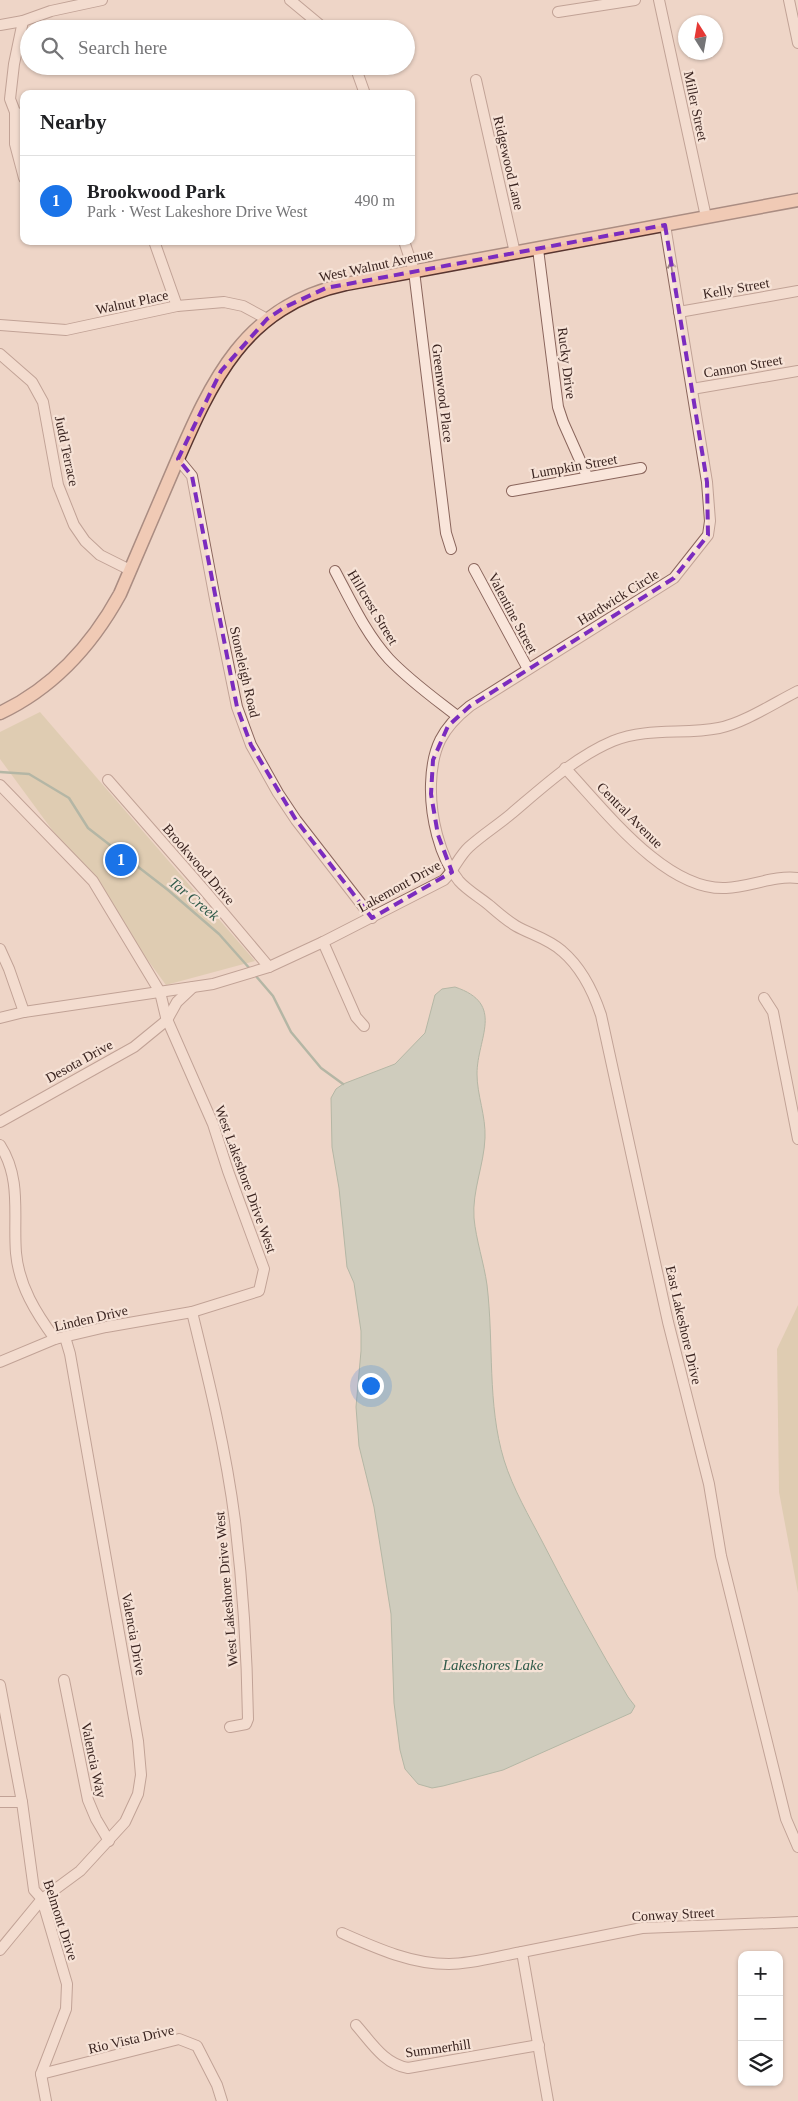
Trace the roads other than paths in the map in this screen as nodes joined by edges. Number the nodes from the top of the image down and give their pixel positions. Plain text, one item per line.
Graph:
1 (102, 0) edge
2 (290, 0) edge
3 (635, 0) edge
4 (659, 0) edge
5 (789, 0) edge
6 (558, 12) dead end
7 (26, 20) edge
8 (313, 20) edge
9 (20, 22) edge
10 (0, 25) edge
11 (20, 35) edge
12 (798, 43) edge
13 (358, 75) edge
14 (476, 80) dead end
15 (364, 90) edge
16 (20, 114) edge
17 (20, 163) edge
18 (798, 201) edge
19 (706, 218) junction
20 (665, 225) junction
21 (155, 245) edge
22 (405, 245) edge
23 (538, 249) junction
24 (516, 253) junction
25 (414, 271) junction
26 (798, 291) edge
27 (177, 306) junction
28 (679, 312) junction
29 (267, 319) junction
30 (0, 326) edge
31 (0, 354) edge
32 (798, 371) edge
33 (692, 389) junction
34 (178, 459) junction
35 (640, 468) dead end
36 (587, 476) junction
37 (512, 491) dead end
38 (451, 549) dead end
39 (474, 569) dead end
40 (130, 570) junction
41 (335, 571) dead end
42 (528, 670) junction
43 (798, 691) edge
44 (0, 713) edge
45 (457, 716) junction
46 (565, 768) junction
47 (108, 780) dead end
48 (0, 786) edge
49 (452, 872) junction
50 (798, 878) edge
51 (372, 918) junction
52 (324, 942) junction
53 (0, 948) edge
54 (269, 966) junction
55 (194, 987) junction
56 (160, 992) junction
57 (764, 998) dead end
58 (24, 1012) junction
59 (0, 1018) edge
60 (168, 1020) junction
61 (364, 1026) dead end
62 (0, 1122) edge
63 (798, 1139) edge
64 (0, 1145) edge
65 (192, 1312) junction
66 (60, 1338) junction
67 (0, 1362) edge
68 (64, 1680) dead end
69 (0, 1685) edge
70 (230, 1727) dead end
71 (0, 1802) edge
72 (22, 1802) junction
73 (109, 1840) junction
74 (798, 1847) edge
75 (42, 1899) junction
76 (798, 1922) edge
77 (342, 1934) dead end
78 (0, 1950) edge
79 (522, 1952) junction
80 (356, 2025) dead end
81 (539, 2045) junction
82 (41, 2074) junction
83 (46, 2101) edge
84 (222, 2101) edge
85 (548, 2101) edge

1 - 7 street
2 - 8 street
3 - 6 street
4 - 19 street, Miller Street
5 - 12 street
9 - 10 street
11 - 16 street
13 - 15 street
14 - 24 street, Ridgewood Lane
16 - 17 street
18 - 19 main road, West Walnut Avenue
19 - 20 main road, West Walnut Avenue
20 - 23 main road, West Walnut Avenue
28 -> 20 street, Hardwick Circle
21 - 27 street
22 - 25 street, Greenwood Place
23 - 24 main road, West Walnut Avenue
23 - 36 street, Rucky Drive
24 - 25 main road, West Walnut Avenue
25 - 29 main road, West Walnut Avenue
25 - 38 street, Greenwood Place
26 - 28 street, Kelly Street
27 - 29 street, Walnut Place
27 - 30 street, Walnut Place
28 - 33 street, Hardwick Circle
29 - 34 main road, West Walnut Avenue
31 - 40 street, Judd Terrace
32 - 33 street, Cannon Street
33 - 42 street, Hardwick Circle
34 - 40 main road, West Walnut Avenue
34 - 51 street, Stoneleigh Road
35 - 36 street, Lumpkin Street
36 - 37 street, Lumpkin Street
39 - 42 street, Valentine Street
40 - 44 main road, West Walnut Avenue
41 - 45 street, Hillcrest Street
42 - 45 street, Hardwick Circle
43 - 46 street, Lakemont Drive
45 - 49 street, Hardwick Circle
46 - 49 street, Lakemont Drive
46 - 50 street, Central Avenue
47 - 54 street, Brookwood Drive
48 - 56 street, West Lakeshore Drive West
49 - 51 street, Lakemont Drive
49 - 74 street, East Lakeshore Drive
51 - 52 street, Lakemont Drive
52 - 54 street, Lakemont Drive
52 - 61 street
53 - 58 street
54 - 55 street, Lakemont Drive
55 - 56 street, Lakemont Drive
55 - 60 street
56 - 58 street, Lakemont Drive
56 - 60 street, West Lakeshore Drive West
57 - 63 street
58 - 59 street, Lakemont Drive
60 - 62 street, Desota Drive
60 - 65 street, West Lakeshore Drive West
64 - 66 street, Valencia Drive
65 - 66 street, Linden Drive
65 - 70 street, West Lakeshore Drive West
66 - 67 street, Linden Drive
66 - 73 street, Valencia Drive
68 - 73 street, Valencia Way
69 - 72 street, Belmont Drive
71 - 72 street
72 - 75 street, Belmont Drive
73 - 75 street, Valencia Drive
75 - 78 street, Valencia Drive
75 - 82 street, Belmont Drive
76 - 79 street, Conway Street
77 - 79 street, Conway Street
79 - 81 street
80 - 81 street, Summerhill
81 - 85 street
82 - 83 street
82 - 84 street, Rio Vista Drive

